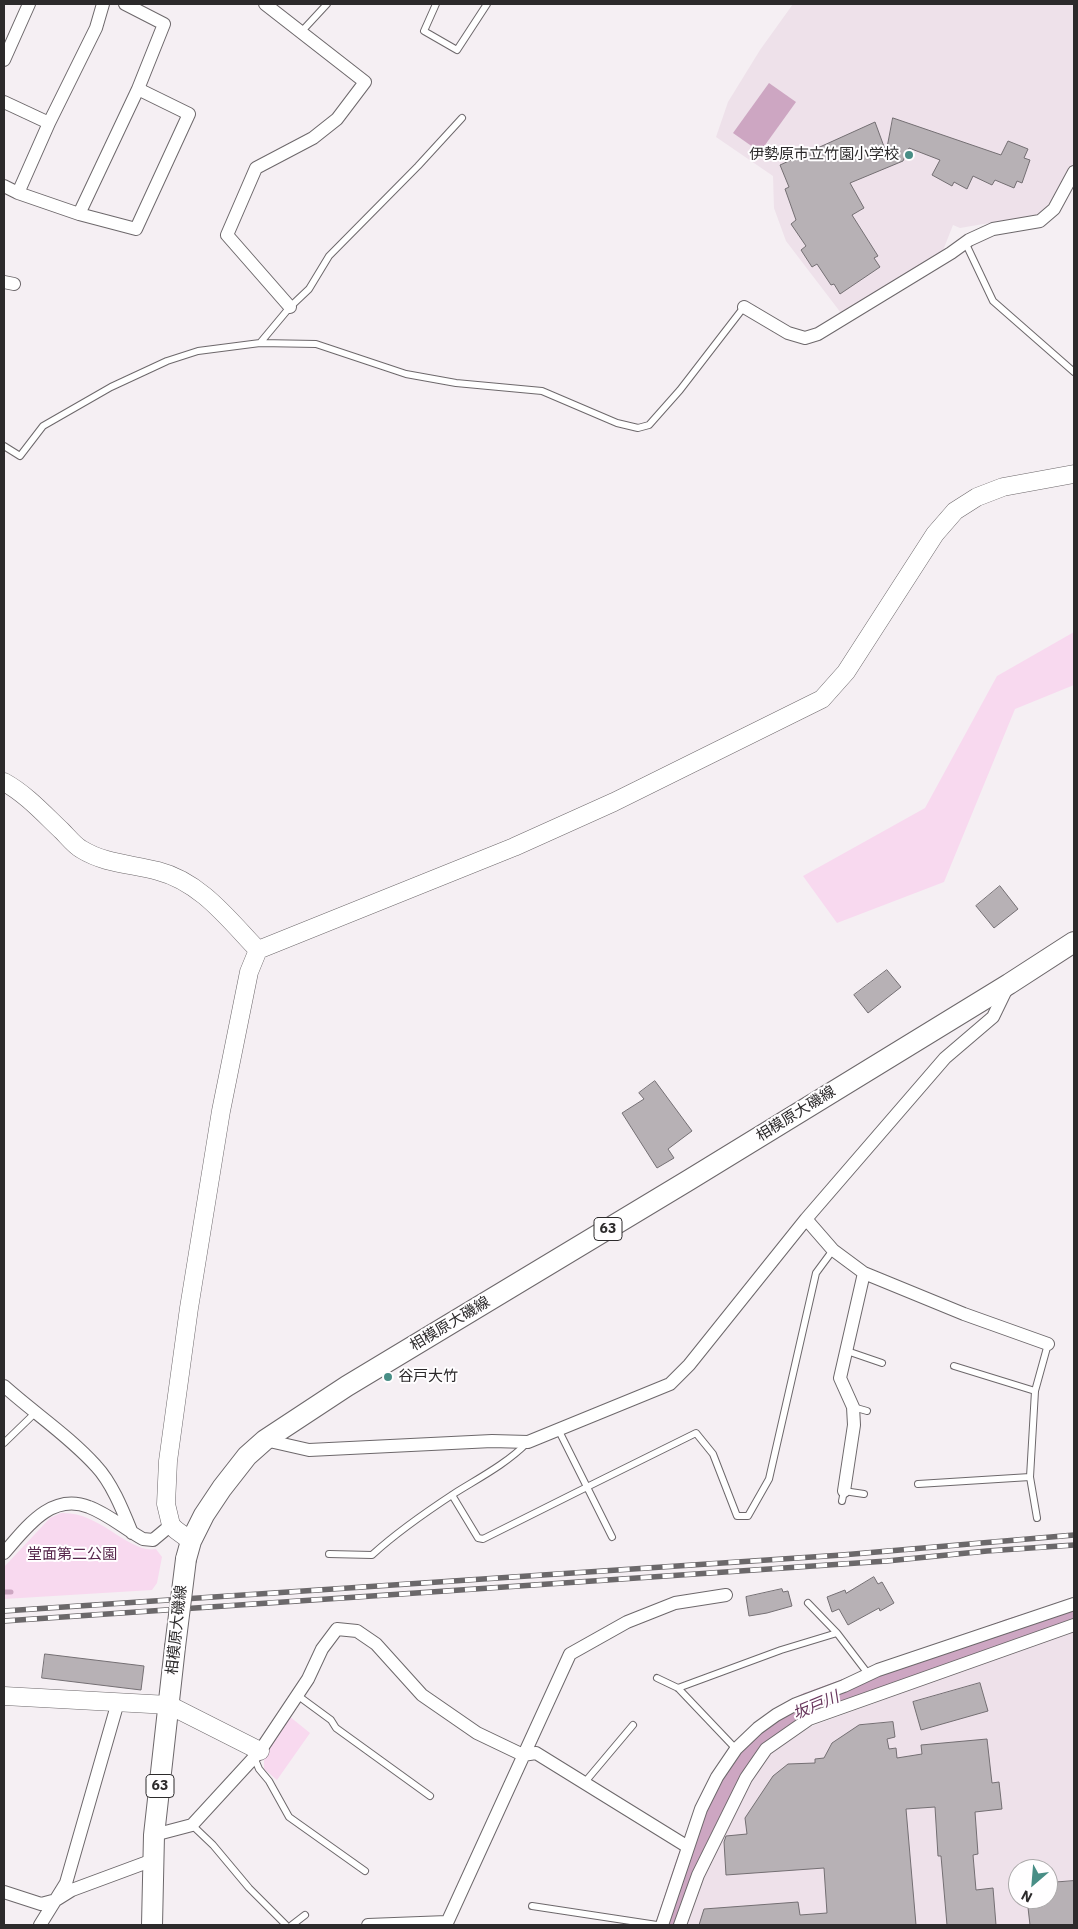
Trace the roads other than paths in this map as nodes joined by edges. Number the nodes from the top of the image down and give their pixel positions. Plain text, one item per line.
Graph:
1 (29, 4) edge
2 (103, 4) edge
3 (125, 4) edge
4 (265, 4) edge
5 (327, 4) edge
6 (436, 4) edge
7 (487, 4) edge
8 (302, 31) junction
9 (4, 60) edge
10 (138, 89) junction
11 (4, 102) edge
12 (462, 118) dead end
13 (49, 123) junction
14 (1074, 172) edge
15 (4, 186) edge
16 (18, 193) junction
17 (78, 214) junction
18 (965, 242) junction
19 (290, 307) junction
20 (744, 307) joint
21 (260, 343) junction
22 (1074, 372) edge
23 (4, 446) edge
24 (1074, 474) edge
25 (4, 782) edge
26 (1074, 942) edge
27 (258, 950) junction
28 (1009, 984) junction
29 (806, 1219) junction
30 (833, 1250) junction
31 (864, 1273) junction
32 (1048, 1344) joint
33 (847, 1351) junction
34 (882, 1363) dead end
35 (954, 1366) dead end
36 (4, 1386) edge
37 (1035, 1391) junction
38 (853, 1407) junction
39 (868, 1411) dead end
40 (35, 1413) junction
41 (558, 1430) junction
42 (265, 1440) junction
43 (528, 1442) junction
44 (4, 1443) edge
45 (1030, 1477) junction
46 (918, 1484) dead end
47 (587, 1488) junction
48 (864, 1494) dead end
49 (452, 1495) junction
50 (843, 1496) joint
51 (1037, 1518) dead end
52 (171, 1524) junction
53 (132, 1533) junction
54 (612, 1537) dead end
55 (188, 1550) junction
56 (4, 1553) edge
57 (329, 1554) dead end
58 (726, 1596) dead end
59 (808, 1603) dead end
60 (1074, 1604) edge
61 (1061, 1608) junction
62 (1071, 1626) edge
63 (837, 1633) junction
64 (869, 1675) junction
65 (658, 1678) dead end
66 (678, 1688) junction
67 (297, 1695) junction
68 (4, 1697) edge
69 (118, 1702) junction
70 (169, 1706) junction
71 (632, 1725) dead end
72 (736, 1749) junction
73 (257, 1754) junction
74 (523, 1755) junction
75 (585, 1782) junction
76 (430, 1796) dead end
77 (192, 1825) junction
78 (154, 1835) junction
79 (688, 1847) junction
80 (153, 1860) junction
81 (364, 1871) dead end
82 (4, 1892) edge
83 (56, 1900) junction
84 (532, 1906) dead end
85 (304, 1915) dead end
86 (446, 1924) edge
87 (40, 1925) edge
88 (152, 1925) edge
89 (286, 1925) edge
90 (292, 1925) edge
91 (368, 1925) edge
92 (657, 1925) edge
93 (662, 1925) edge
94 (680, 1925) edge

1 - 9 street
2 - 13 street
3 - 10 street
4 - 8 street
5 - 8 lane
6 - 7 lane
8 - 19 street
10 - 17 street
10 - 17 street
11 - 13 street
12 - 19 lane
13 - 16 street
14 - 18 street
15 - 16 street
16 - 17 street
18 - 20 street
18 - 22 lane
19 - 21 lane
20 - 21 lane
21 - 23 lane
24 - 27 street
25 - 27 street
26 - 28 main road, 相模原大磯線 / 63
27 - 52 street
28 - 29 street
28 - 42 main road, 相模原大磯線 / 63
29 - 30 street
29 - 41 street
30 - 31 street
30 - 47 lane
31 - 32 street
31 - 33 street
32 - 37 lane
33 - 34 lane
33 - 38 street
35 - 37 lane
36 - 40 street
37 - 45 lane
38 - 39 lane
38 - 50 street
40 - 44 lane
40 - 53 street
41 - 43 street
41 - 47 lane
42 - 43 street
42 - 55 main road, 相模原大磯線 / 63
43 - 49 lane
45 - 46 lane
45 - 51 lane
47 - 49 lane
47 - 54 lane
48 - 50 lane
49 - 57 lane
52 - 53 street
52 - 55 street
53 - 56 street
55 - 70 main road, 相模原大磯線 / 63, bridge
58 - 74 street
59 - 63 lane
60 - 61 street
61 - 62 street
61 - 64 street
62 - 94 street
63 - 64 lane
63 - 66 lane
64 - 72 street
65 - 66 lane
66 - 72 lane
67 - 73 street
67 - 74 street
67 - 76 lane
68 - 69 street
69 - 70 street
69 - 83 street
70 - 73 street
70 - 78 main road, 相模原大磯線 / 63
71 - 75 lane
72 - 79 street
73 - 77 street
73 - 81 lane
74 - 75 street
74 - 86 street
75 - 79 street
77 - 78 street
77 - 89 lane
78 - 80 main road, 相模原大磯線 / 63
79 - 93 street
80 - 83 street
80 - 88 main road, 相模原大磯線 / 63
82 - 83 street
83 - 87 street
84 - 92 lane
85 - 90 lane
86 - 91 street

